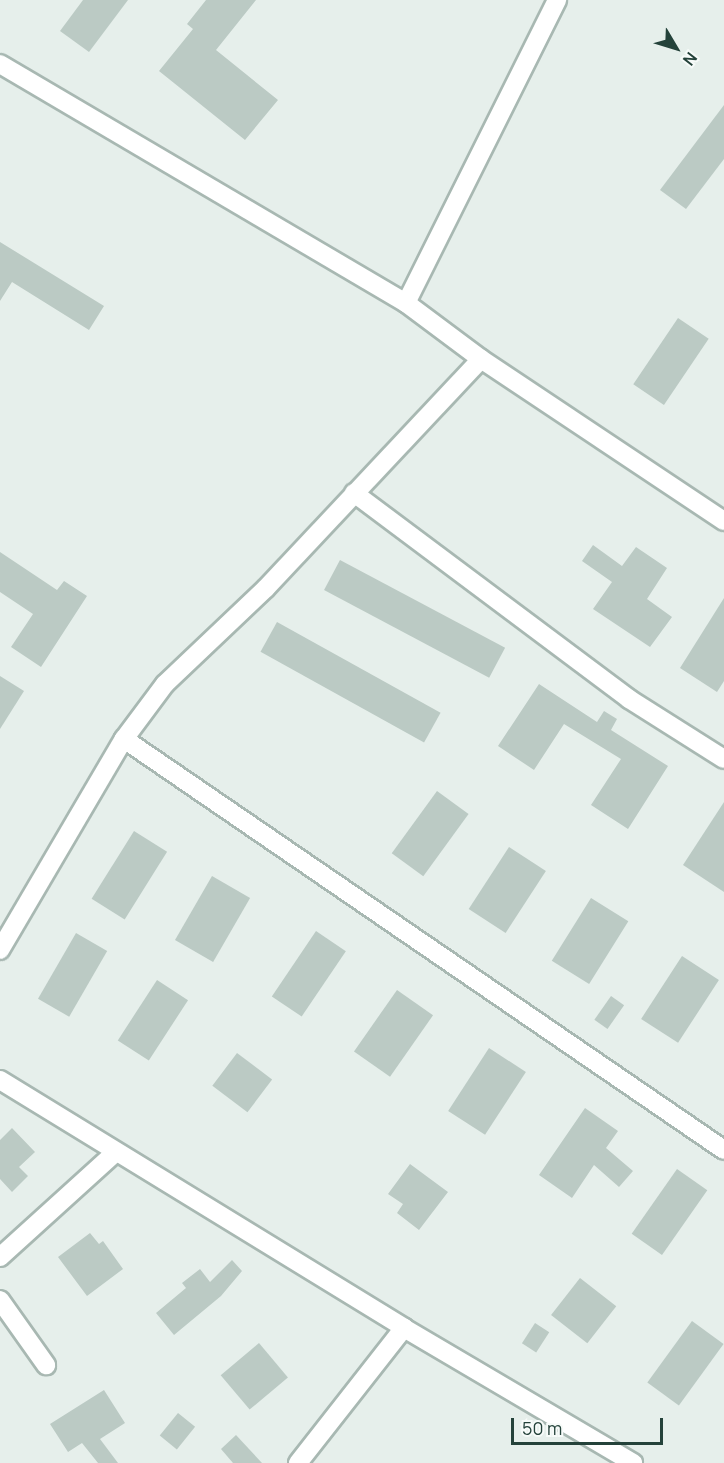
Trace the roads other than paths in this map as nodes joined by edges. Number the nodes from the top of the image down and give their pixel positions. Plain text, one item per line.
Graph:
1 (557, 0) edge
2 (0, 64) edge
3 (406, 303) junction
4 (481, 358) junction
5 (354, 493) junction
6 (724, 521) edge
7 (124, 740) junction
8 (724, 759) edge
9 (0, 950) edge
10 (0, 1080) edge
11 (724, 1150) edge
12 (116, 1152) junction
13 (0, 1257) edge
14 (0, 1300) edge
15 (404, 1328) junction
16 (46, 1365) dead end
17 (298, 1463) edge
18 (633, 1463) edge

1 - 3 street
2 - 3 street
3 - 4 street
4 - 5 street
4 - 6 street
5 - 7 street
5 - 8 street
7 - 9 street
7 - 11 street
10 - 12 street
12 - 13 street
12 - 15 street
14 - 16 street
15 - 17 street
15 - 18 street

